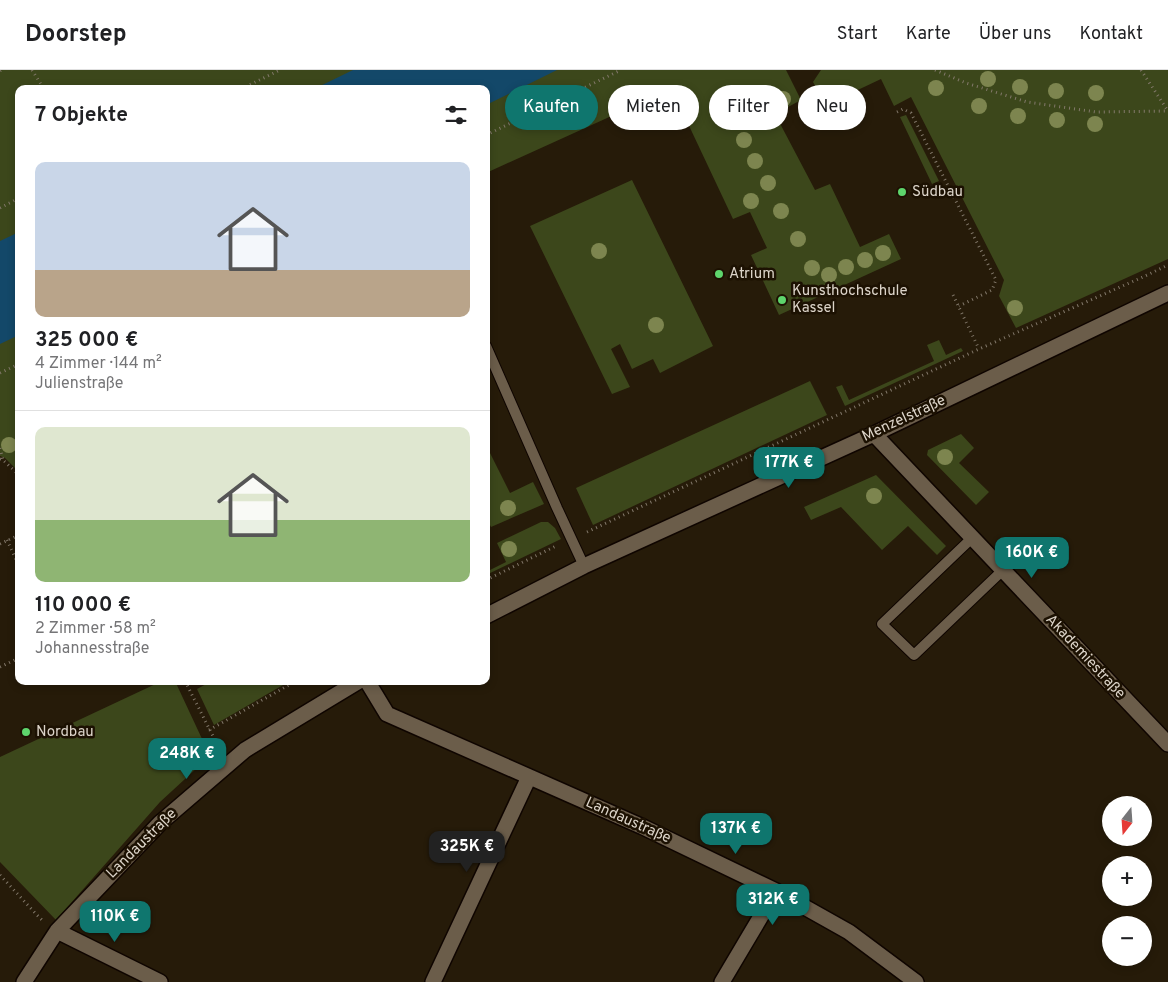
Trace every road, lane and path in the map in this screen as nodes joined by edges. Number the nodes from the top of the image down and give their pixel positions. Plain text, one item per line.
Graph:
1 (32, 70) edge
2 (280, 70) edge
3 (621, 70) edge
4 (935, 70) edge
5 (1141, 70) edge
6 (41, 85) edge
7 (249, 85) edge
8 (1168, 111) edge
9 (897, 112) dead end
10 (490, 133) edge
11 (15, 200) edge
12 (0, 208) edge
13 (1168, 265) edge
14 (1168, 293) edge
15 (954, 295) dead end
16 (959, 306) junction
17 (979, 348) junction
18 (490, 355) edge
19 (15, 366) edge
20 (0, 373) edge
21 (874, 434) junction
22 (0, 448) edge
23 (2, 459) edge
24 (15, 471) edge
25 (15, 536) edge
26 (972, 538) junction
27 (572, 539) junction
28 (6, 540) junction
29 (0, 544) edge
30 (15, 558) edge
31 (584, 566) junction
32 (1003, 570) junction
33 (490, 578) edge
34 (490, 614) edge
35 (15, 660) edge
36 (0, 667) edge
37 (188, 685) edge
38 (289, 685) edge
39 (352, 685) edge
40 (369, 685) edge
41 (1168, 744) edge
42 (529, 777) junction
43 (0, 875) edge
44 (776, 891) junction
45 (57, 932) junction
46 (24, 982) edge
47 (160, 982) edge
48 (433, 982) edge
49 (722, 982) edge
50 (916, 982) edge

1 - 6 path
2 - 7 path
3 - 10 path
4 - 8 path
5 - 8 path
9 - 16 path
11 - 12 path
13 - 17 path
14 - 21 street, Menzelstraße
15 - 16 path
16 - 17 path
17 - 27 path
18 - 27 lane
19 - 20 path
21 - 26 street, Akademiestraße
21 - 31 street, Menzelstraße
22 - 23 path
23 - 24 path
25 - 28 path
26 - 32 street, Akademiestraße
26 - 32 lane
27 - 31 lane
27 - 33 path
28 - 29 path
28 - 30 path
31 - 34 street, Menzelstraße
32 - 41 street, Akademiestraße
35 - 36 path
37 - 38 path
39 - 45 street, Landaustraße
40 - 42 street, Landaustraße
42 - 44 street, Landaustraße
42 - 48 street
43 - 45 path
44 - 49 street
44 - 50 street, Landaustraße
45 - 46 street, Landaustraße
45 - 47 street

